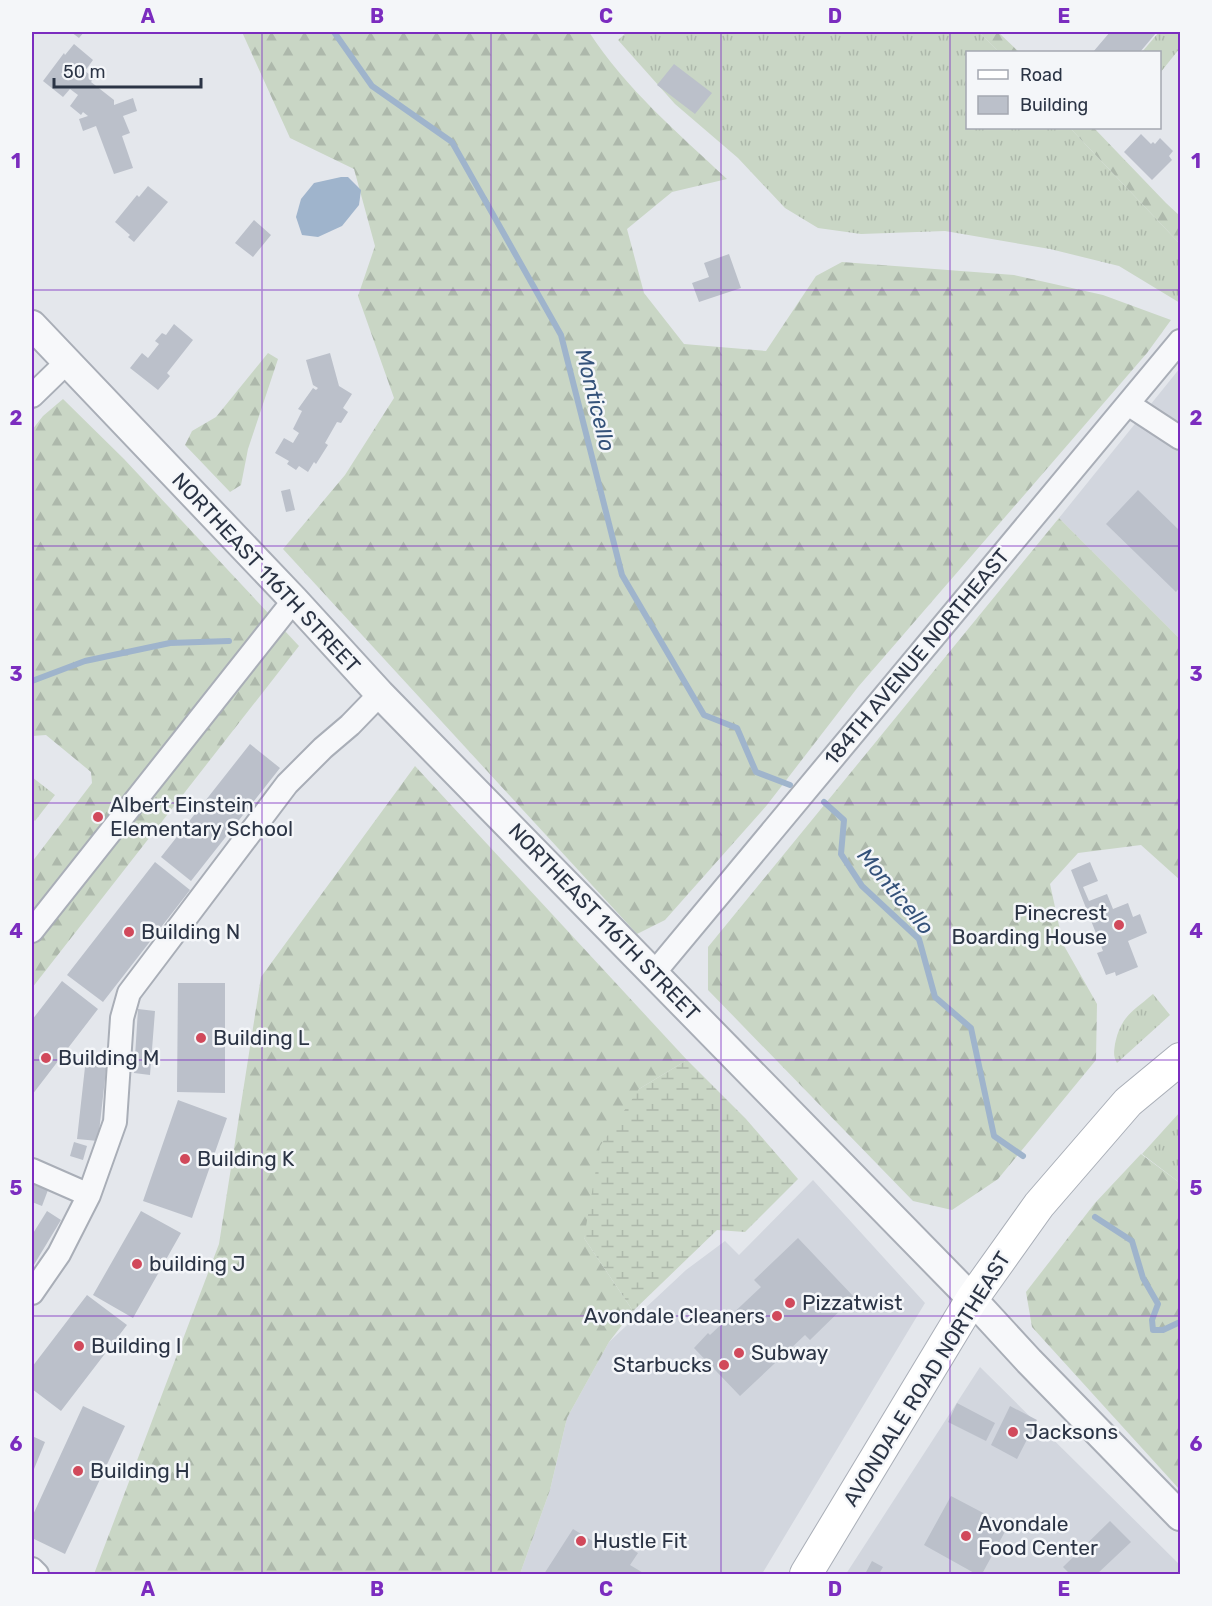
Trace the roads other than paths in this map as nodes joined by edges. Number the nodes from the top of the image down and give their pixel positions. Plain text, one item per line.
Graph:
1 (32, 325) edge
2 (1180, 341) edge
3 (67, 362) junction
4 (32, 396) edge
5 (1128, 404) junction
6 (1180, 438) edge
7 (294, 600) junction
8 (380, 694) junction
9 (32, 931) edge
10 (654, 974) junction
11 (1180, 1059) edge
12 (32, 1170) edge
13 (89, 1196) junction
14 (32, 1293) edge
15 (972, 1299) junction
16 (1180, 1516) edge
17 (32, 1569) edge
18 (37, 1575) edge
19 (806, 1575) edge

1 - 3 street, NORTHEAST 116TH STREET
2 - 5 street, 184TH AVENUE NORTHEAST
3 - 4 street
3 - 7 street, NORTHEAST 116TH STREET
5 - 6 street
5 - 10 street, 184TH AVENUE NORTHEAST
7 - 8 street, NORTHEAST 116TH STREET
7 - 9 street
8 - 10 street, NORTHEAST 116TH STREET
8 - 13 street
10 - 15 street, NORTHEAST 116TH STREET
11 - 15 main road, AVONDALE ROAD NORTHEAST
12 - 13 street
13 - 14 street
15 - 16 street, NORTHEAST 116TH STREET
15 - 19 main road, AVONDALE ROAD NORTHEAST
17 - 18 street

